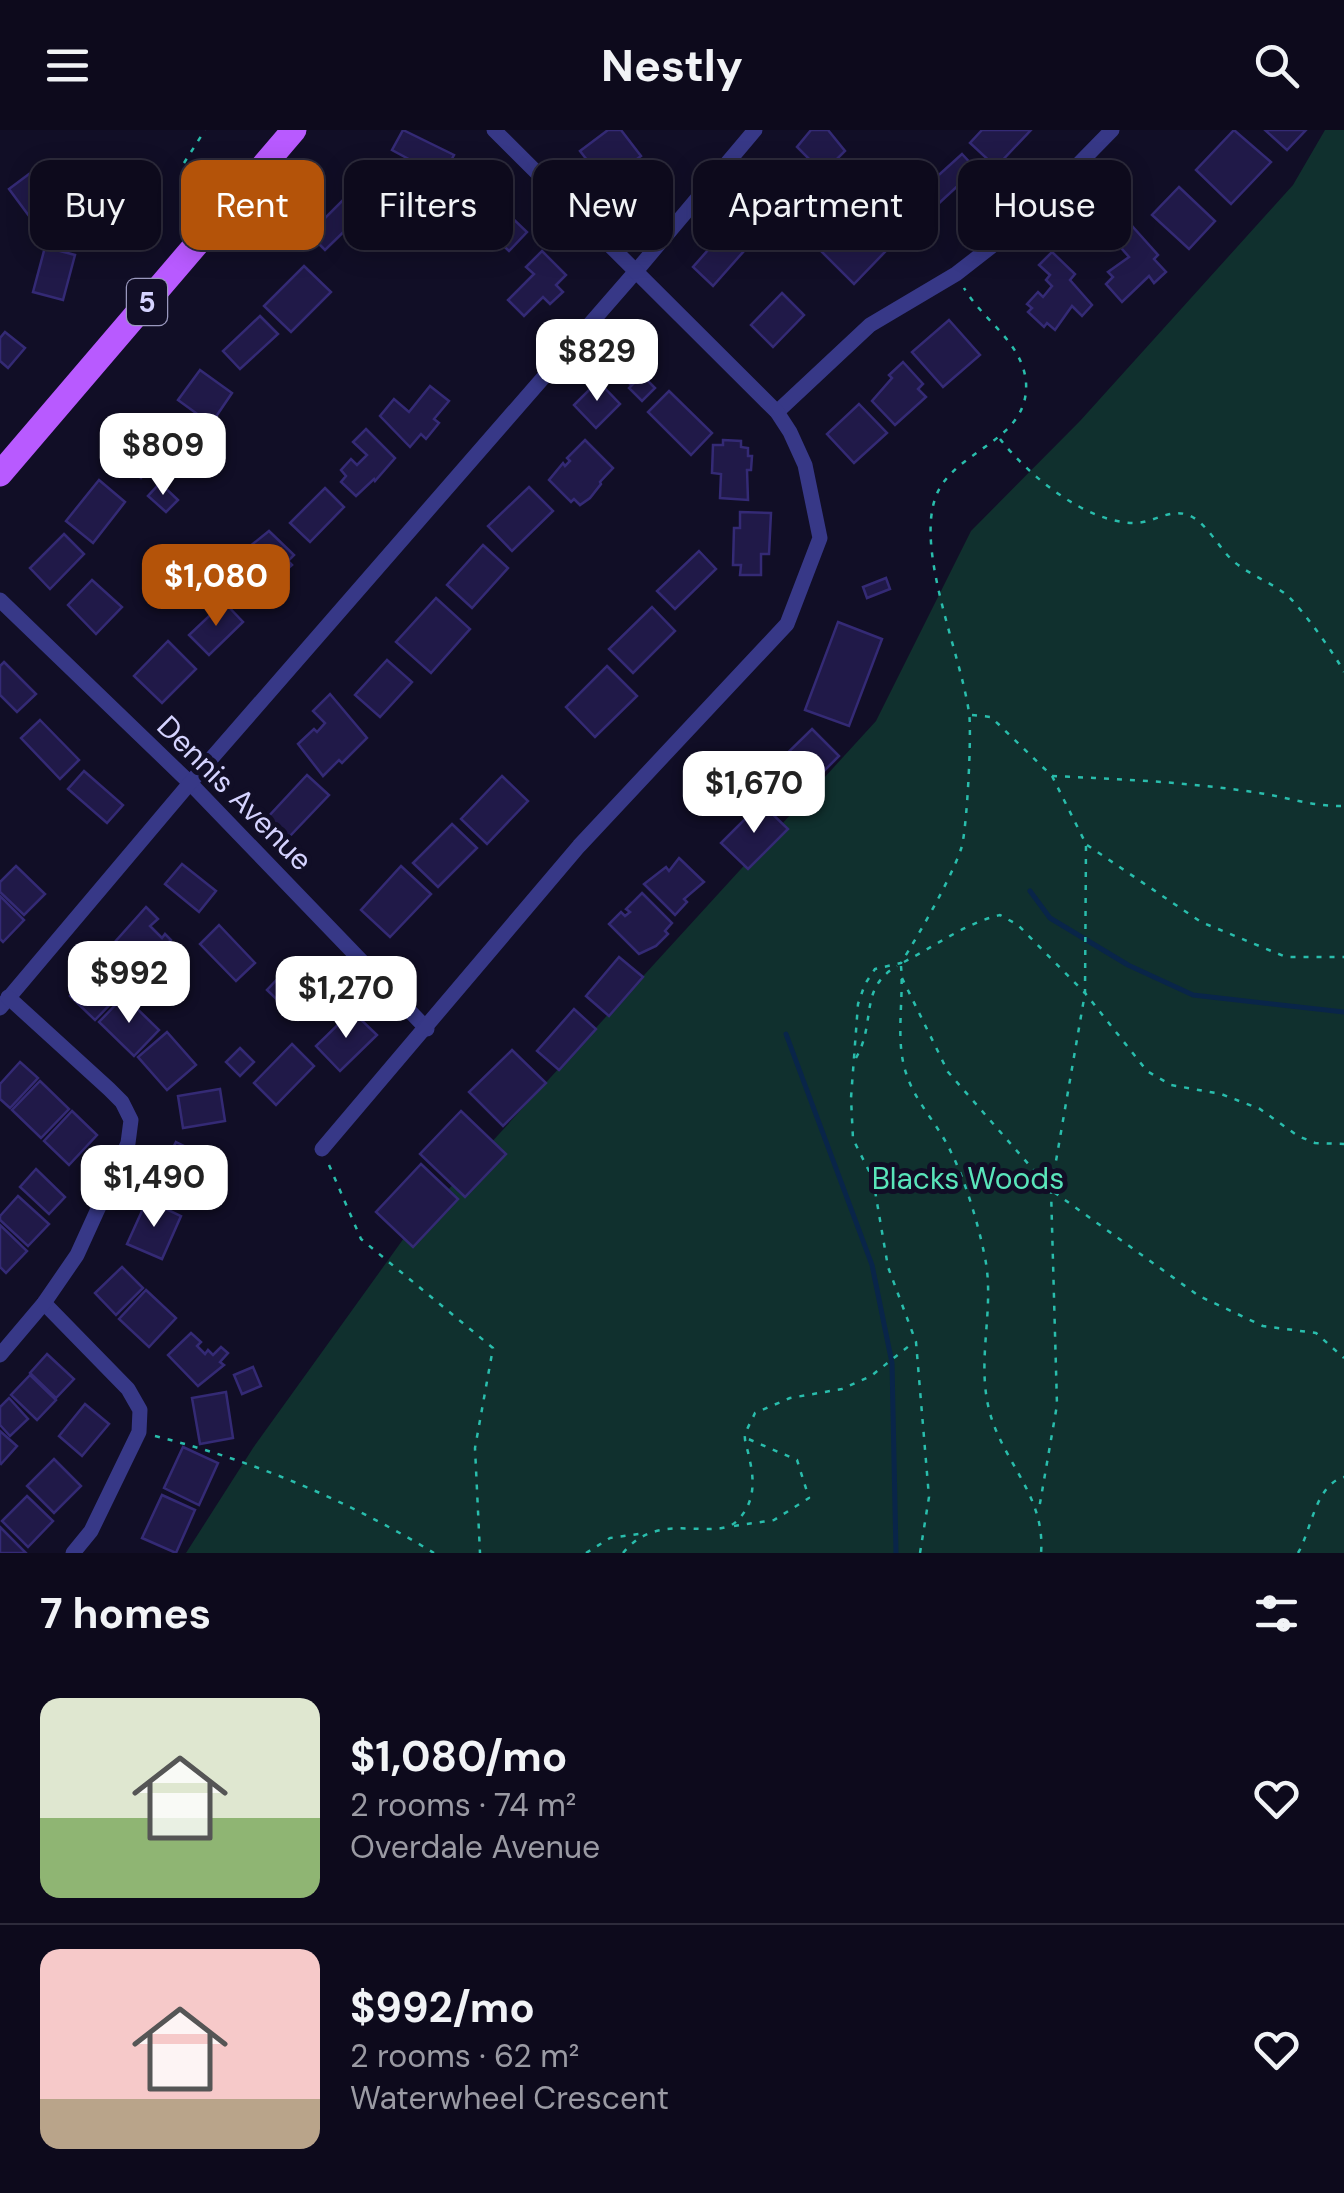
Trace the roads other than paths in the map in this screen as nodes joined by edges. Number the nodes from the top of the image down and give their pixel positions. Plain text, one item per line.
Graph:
1 (294, 130) edge
2 (494, 130) edge
3 (755, 130) edge
4 (1112, 130) edge
5 (637, 270) junction
6 (777, 412) junction
7 (0, 474) edge
8 (0, 600) edge
9 (190, 783) junction
10 (4, 1002) edge
11 (427, 1029) junction
12 (322, 1150) road end
13 (44, 1302) junction
14 (0, 1354) edge
15 (73, 1553) edge

1 - 7 main road, 5
2 - 5 street
3 - 5 street
4 - 6 street
5 - 6 street
5 - 9 street
6 - 11 street
8 - 9 street, Dennis Avenue
9 - 10 street
9 - 11 street, Dennis Avenue
10 - 13 street
11 - 12 street
13 - 14 street
13 - 15 street

